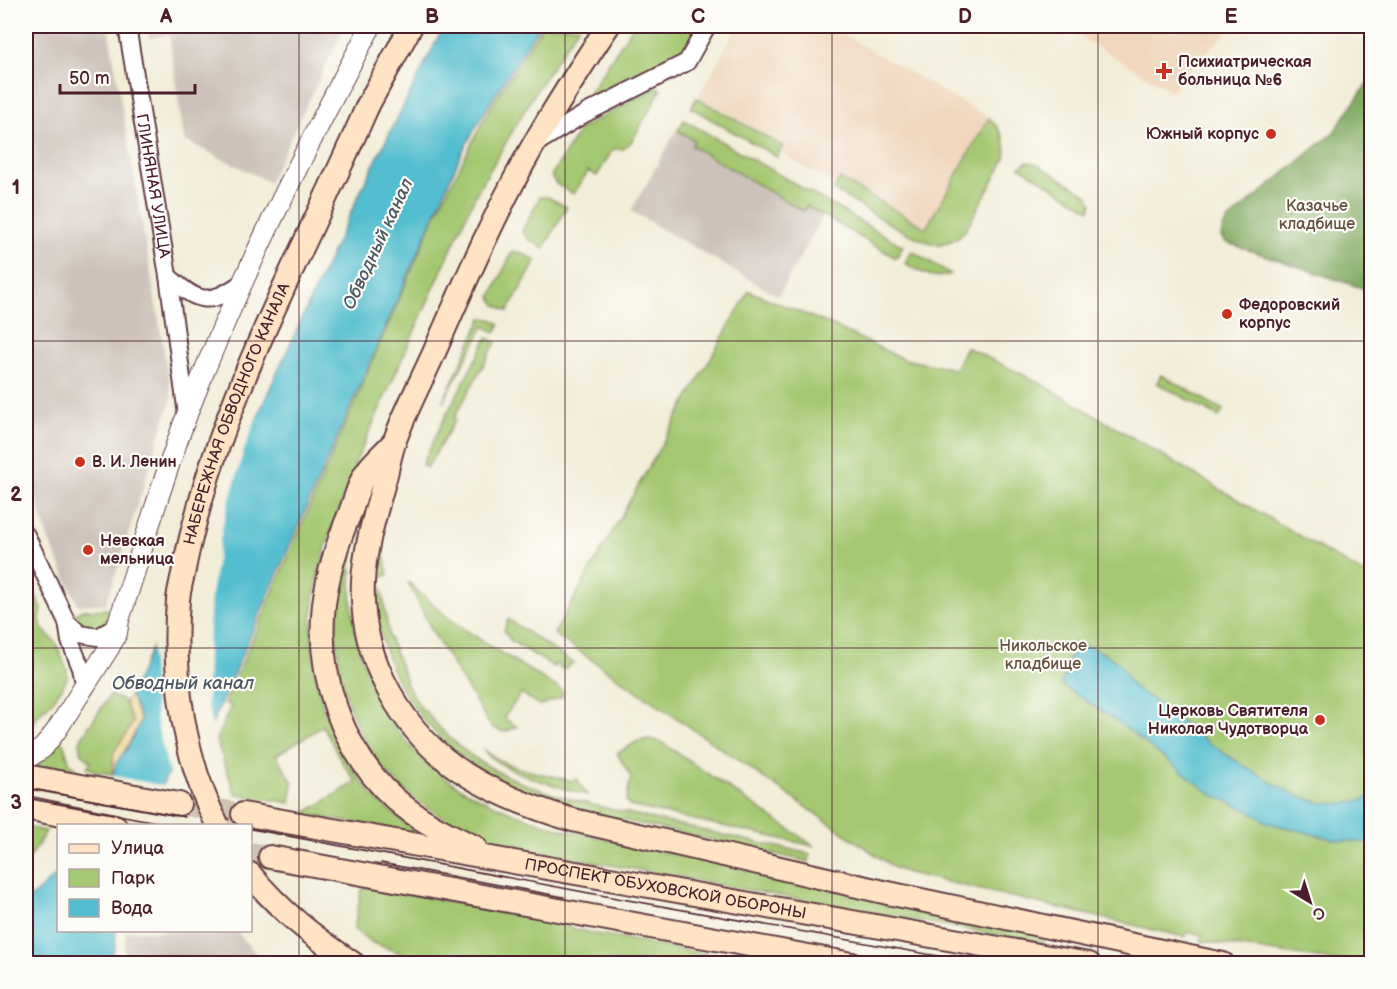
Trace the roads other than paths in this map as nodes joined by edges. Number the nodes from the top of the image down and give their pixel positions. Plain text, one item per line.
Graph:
1 (127, 26) edge
2 (370, 26) edge
3 (411, 26) edge
4 (608, 26) edge
5 (707, 26) edge
6 (534, 144) junction
7 (168, 276) junction
8 (243, 282) junction
9 (187, 415) junction
10 (395, 440) junction
11 (26, 535) edge
12 (119, 620) junction
13 (67, 622) junction
14 (84, 688) junction
15 (26, 759) edge
16 (26, 776) edge
17 (175, 804) tunnel mouth
18 (26, 808) edge
19 (243, 814) tunnel mouth
20 (110, 824) edge
21 (217, 824) edge
22 (270, 857) tunnel mouth
23 (498, 859) junction
24 (252, 876) tunnel mouth
25 (1079, 962) edge
26 (354, 963) edge
27 (852, 963) edge
28 (1223, 963) edge

1 - 7 street, ГЛИНЯНАЯ УЛИЦА
2 - 8 street
3 - 21 main road, НАБЕРЕЖНАЯ ОБВОДНОГО КАНАЛА, bridge
4 - 6 main road
5 - 6 street
6 - 10 main road
7 - 8 street, ГЛИНЯНАЯ УЛИЦА
7 - 9 street, ГЛИНЯНАЯ УЛИЦА
8 - 9 street
9 - 12 street
10 - 23 main road
10 - 28 main road
11 - 13 street
12 - 13 street
12 - 14 street
13 - 14 street
14 - 15 street
16 - 17 main road
18 - 20 main road
19 - 23 main road, ПРОСПЕКТ ОБУХОВСКОЙ ОБОРОНЫ
22 - 27 main road
23 - 25 main road, ПРОСПЕКТ ОБУХОВСКОЙ ОБОРОНЫ
24 - 26 main road

